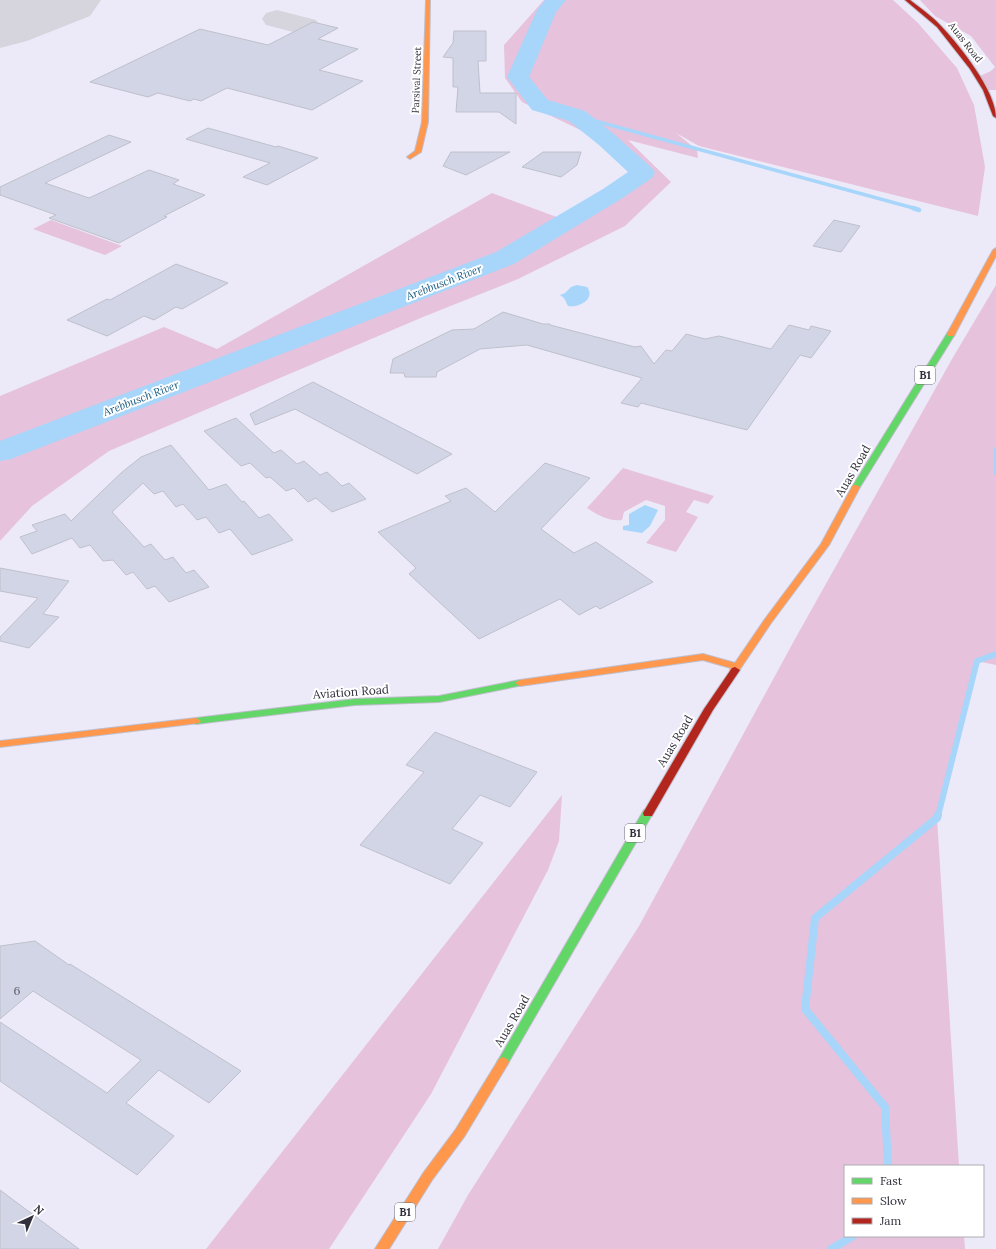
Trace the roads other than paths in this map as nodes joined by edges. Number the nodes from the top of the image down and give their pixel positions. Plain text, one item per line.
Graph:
1 (428, 0) edge
2 (907, 0) edge
3 (920, 0) edge
4 (939, 26) junction
5 (996, 116) edge
6 (410, 157) dead end
7 (996, 250) edge
8 (737, 667) junction
9 (0, 744) edge
10 (382, 1249) edge

1 - 6 main road, Parsival Street
2 - 4 main road, Auas Road
3 - 4 main road, Auas Road
4 - 5 main road, Auas Road
7 - 8 main road, Auas Road / B1
8 - 9 main road, Aviation Road
8 - 10 main road, Auas Road / B1

